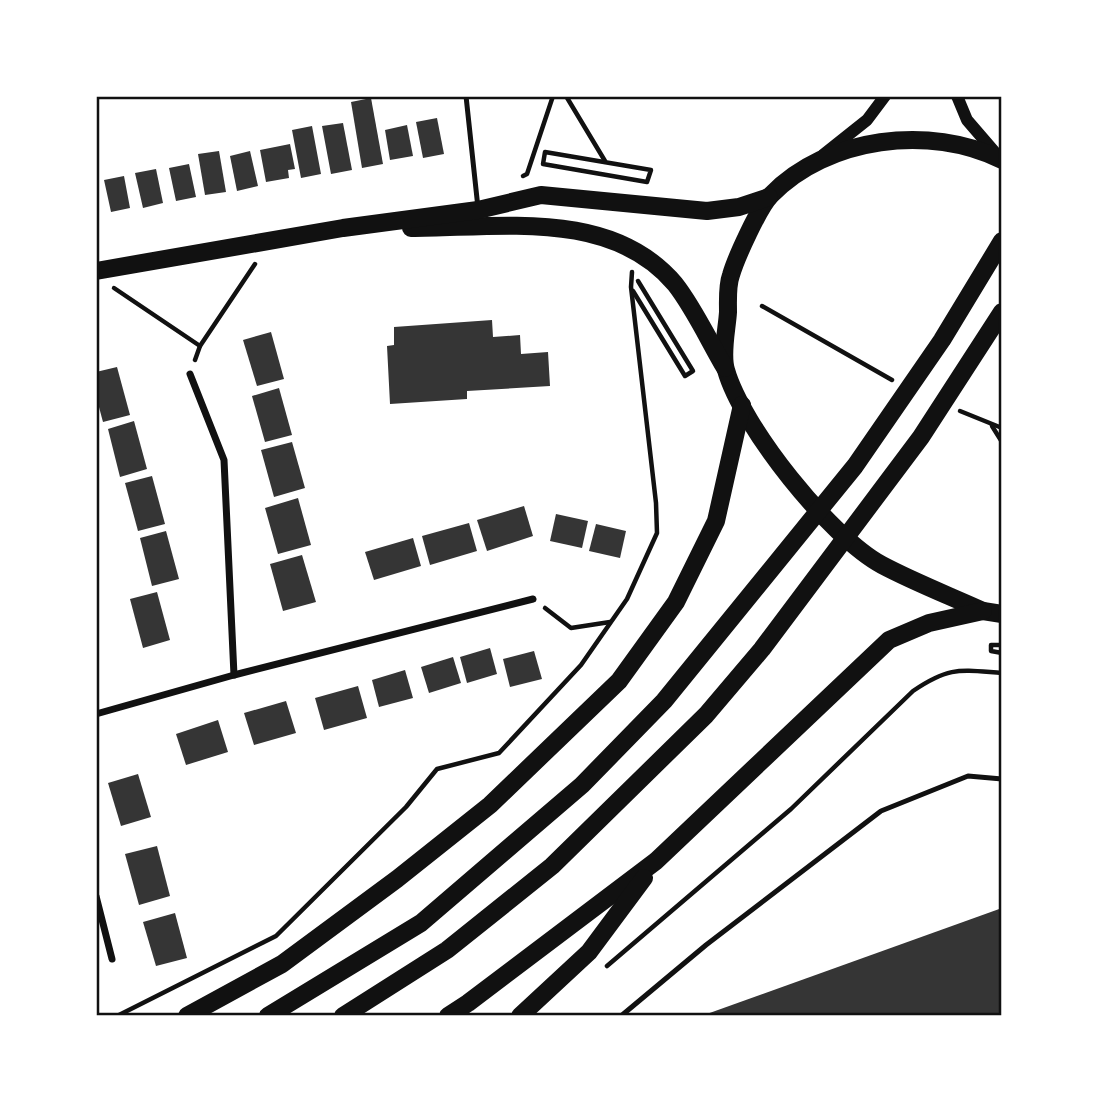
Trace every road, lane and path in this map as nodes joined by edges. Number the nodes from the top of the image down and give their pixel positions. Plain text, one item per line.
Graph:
1 (466, 96) edge
2 (566, 96) edge
3 (885, 96) edge
4 (957, 96) edge
5 (1000, 159) edge
6 (606, 162) junction
7 (812, 164) junction
8 (769, 197) junction
9 (478, 210) junction
10 (343, 229) junction
11 (272, 240) junction
12 (1002, 241) edge
13 (622, 243) junction
14 (633, 272) junction
15 (102, 277) edge
16 (631, 287) junction
17 (762, 306) dead end
18 (1002, 312) edge
19 (725, 368) junction
20 (190, 374) dead end
21 (905, 386) dead end
22 (742, 405) junction
23 (954, 408) dead end
24 (991, 426) junction
25 (1002, 428) edge
26 (1002, 442) edge
27 (533, 598) joint
28 (983, 611) junction
29 (1002, 614) edge
30 (611, 622) junction
31 (1002, 645) edge
32 (1002, 653) edge
33 (1002, 673) edge
34 (234, 675) junction
35 (96, 714) edge
36 (1002, 779) edge
37 (656, 861) junction
38 (96, 896) edge
39 (112, 959) dead end
40 (597, 974) dead end
41 (117, 1016) edge
42 (187, 1016) edge
43 (268, 1016) edge
44 (343, 1016) edge
45 (448, 1016) edge
46 (520, 1016) edge
47 (621, 1016) edge

1 - 9 lane
2 - 6 path
3 - 7 street
4 - 5 street
5 - 7 highway
6 - 6 path
7 - 8 highway
8 - 9 highway
8 - 19 highway
9 - 10 highway
10 - 11 highway
10 - 13 highway
11 - 15 highway
11 - 15 path
12 - 43 highway
13 - 14 path
13 - 19 highway
14 - 16 path
14 - 16 path
16 - 30 path
17 - 21 path
18 - 44 highway
19 - 22 highway
20 - 34 street
22 - 28 highway
22 - 42 highway
23 - 24 path
24 - 25 path
24 - 26 path
27 - 30 path
27 - 34 street
28 - 29 highway
28 - 37 highway
30 - 41 path
31 - 32 path
33 - 40 path
34 - 35 street
36 - 47 lane
37 - 45 highway
37 - 46 highway
38 - 39 street

